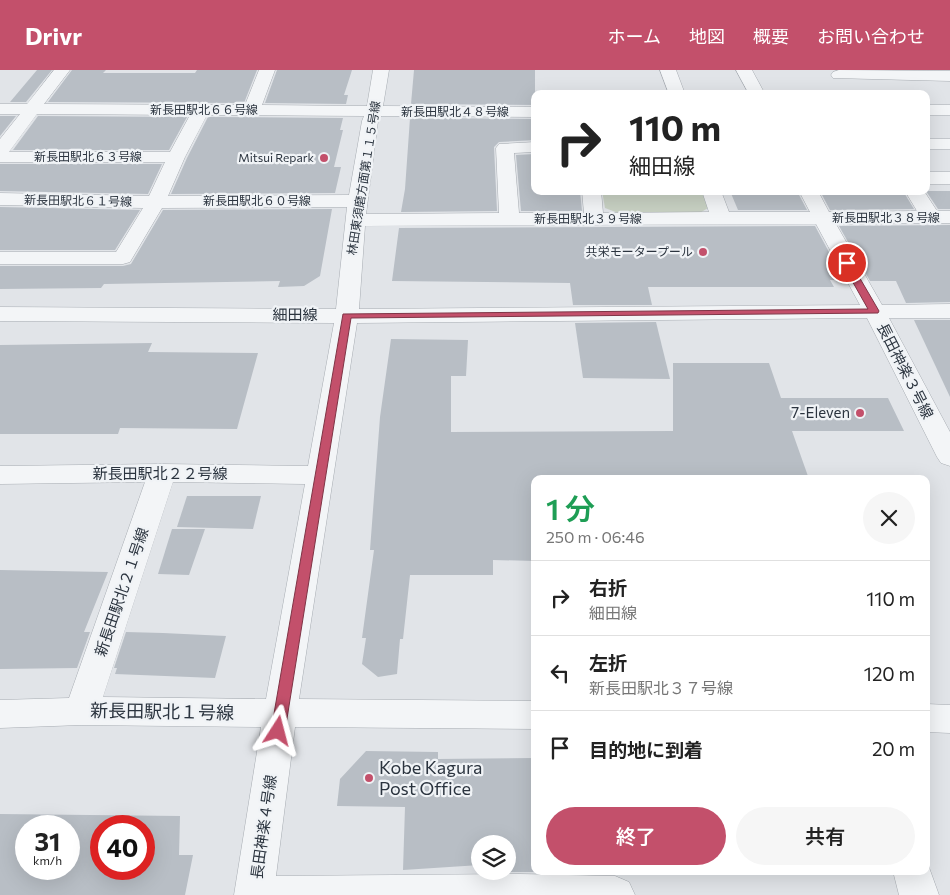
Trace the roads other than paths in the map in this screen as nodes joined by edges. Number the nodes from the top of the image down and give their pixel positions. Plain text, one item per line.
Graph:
1 (62, 70) edge
2 (266, 70) edge
3 (381, 70) edge
4 (668, 70) edge
5 (744, 70) edge
6 (950, 76) edge
7 (840, 78) edge
8 (676, 90) edge
9 (755, 90) edge
10 (0, 109) edge
11 (33, 109) junction
12 (252, 110) junction
13 (930, 110) edge
14 (950, 110) edge
15 (201, 111) junction
16 (374, 112) junction
17 (531, 112) edge
18 (930, 144) edge
19 (950, 144) edge
20 (531, 147) edge
21 (0, 151) edge
22 (0, 156) edge
23 (176, 157) junction
24 (930, 178) edge
25 (950, 178) edge
26 (591, 195) edge
27 (713, 195) edge
28 (810, 195) edge
29 (918, 195) edge
30 (0, 199) edge
31 (156, 202) junction
32 (356, 210) junction
33 (941, 217) edge
34 (721, 218) junction
35 (821, 218) junction
36 (509, 219) junction
37 (594, 219) junction
38 (0, 258) edge
39 (874, 311) junction
40 (950, 311) edge
41 (0, 314) edge
42 (346, 316) junction
43 (924, 407) junction
44 (950, 409) edge
45 (950, 457) edge
46 (162, 473) junction
47 (0, 475) edge
48 (321, 475) junction
49 (81, 712) junction
50 (0, 714) edge
51 (280, 714) junction
52 (531, 715) edge
53 (930, 718) edge
54 (950, 719) edge
55 (913, 875) edge
56 (520, 894) edge
57 (254, 895) edge
58 (615, 895) edge
59 (919, 895) edge

1 - 11 street
2 - 12 street
3 - 16 street, 林田東須磨方面第１１５号線
4 - 8 street
5 - 9 street
6 - 7 street
10 - 11 street, 新長田駅北６６号線
11 - 15 street, 新長田駅北６６号線
11 - 21 street
12 - 15 street, 新長田駅北６６号線
12 - 16 street, 新長田駅北６６号線
13 - 14 street
15 - 23 street
16 - 17 street, 新長田駅北４８号線
16 - 32 street, 林田東須磨方面第１１５号線
18 - 19 street
20 - 36 street
22 - 23 street, 新長田駅北６３号線
23 - 31 street
24 - 25 street
26 - 37 street
27 - 34 street
28 - 35 street, 長田神楽３号線
29 - 33 street
30 - 31 street, 新長田駅北６１号線
31 - 32 street, 新長田駅北６０号線
31 - 38 street
32 - 36 street, 新長田駅北３９号線
32 - 42 street, 林田東須磨方面第１１５号線
33 - 35 street, 新長田駅北３８号線
34 - 35 street, 新長田駅北３９号線
34 - 37 street, 新長田駅北３９号線
35 - 39 street, 長田神楽３号線
36 - 37 street, 新長田駅北３９号線
39 - 40 street, 細田線
39 - 42 street, 細田線
39 - 43 street, 長田神楽３号線
41 - 42 street, 細田線
42 - 48 street, 長田神楽４号線
43 - 44 street
43 - 45 street, 長田神楽３号線
46 - 47 street, 新長田駅北２２号線
46 - 48 street, 新長田駅北２２号線
46 - 49 street, 新長田駅北２１号線
48 - 51 street, 長田神楽４号線
49 - 50 street, 新長田駅北１号線
49 - 51 street, 新長田駅北１号線
51 - 52 street, 新長田駅北１号線
51 - 57 street, 長田神楽４号線
53 - 54 street
55 - 59 street
56 - 57 street
56 - 58 street

